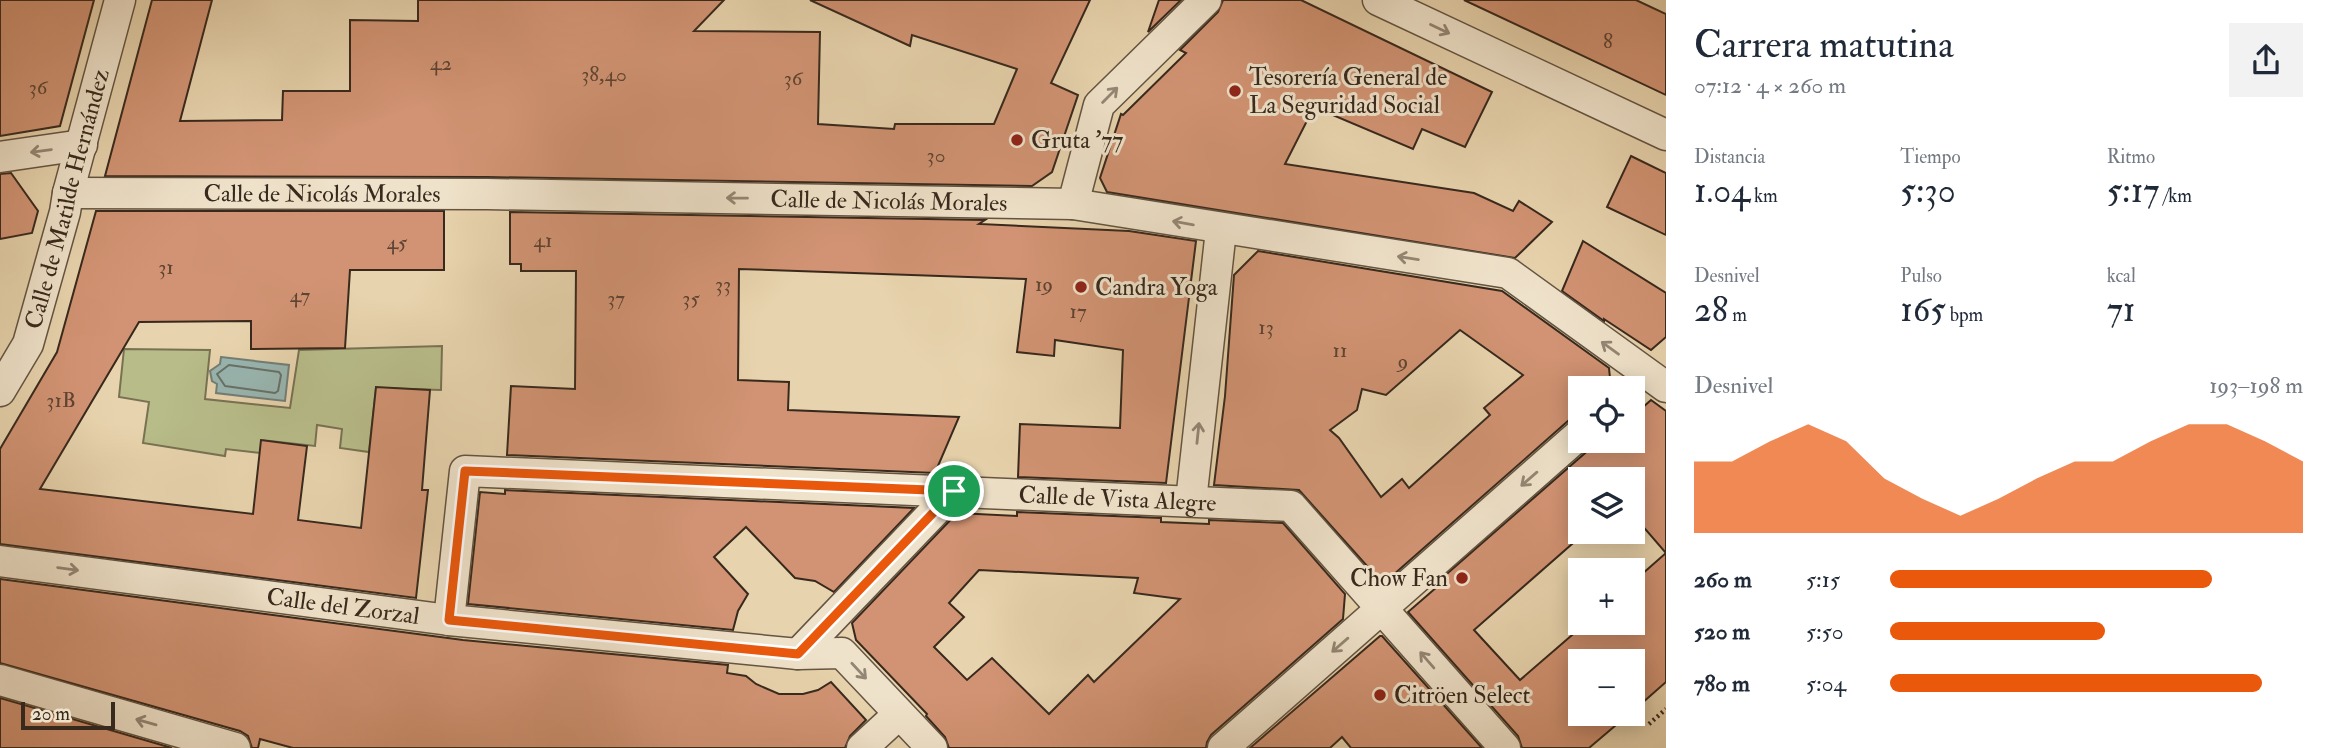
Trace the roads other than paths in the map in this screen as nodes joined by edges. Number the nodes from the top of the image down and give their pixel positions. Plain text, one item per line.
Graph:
1 (120, 0) edge
2 (1206, 0) edge
3 (1378, 0) edge
4 (1666, 135) edge
5 (82, 145) junction
6 (0, 157) edge
7 (68, 194) junction
8 (1073, 204) junction
9 (1221, 230) junction
10 (1653, 377) edge
11 (0, 391) edge
12 (1568, 445) edge
13 (954, 491) junction
14 (1191, 501) junction
15 (0, 561) edge
16 (1382, 608) junction
17 (449, 620) junction
18 (798, 654) junction
19 (0, 680) edge
20 (899, 715) junction
21 (235, 748) edge
22 (862, 748) edge
23 (932, 748) edge
24 (1223, 748) edge
25 (1505, 748) edge

1 - 5 street, Calle de Matilde Hernández
8 -> 2 street
3 -> 4 street
5 -> 6 street
5 - 7 street, Calle de Matilde Hernández
8 -> 7 street, Calle de Nicolás Morales
7 - 11 street, Calle de Matilde Hernández
9 -> 8 street, Calle de Nicolás Morales
10 -> 9 street, Calle de Nicolás Morales
14 -> 9 street
12 -> 16 street
13 - 14 street, Calle de Vista Alegre
13 - 17 street, Calle de Vista Alegre
13 - 18 street
14 - 16 street, Calle de Vista Alegre
15 -> 17 street, Calle del Zorzal
16 -> 24 street
25 -> 16 street
17 - 18 street, Calle del Zorzal
18 -> 20 street, Calle del Zorzal
21 -> 19 street
20 - 22 street
20 - 23 street, Calle del Zorzal

